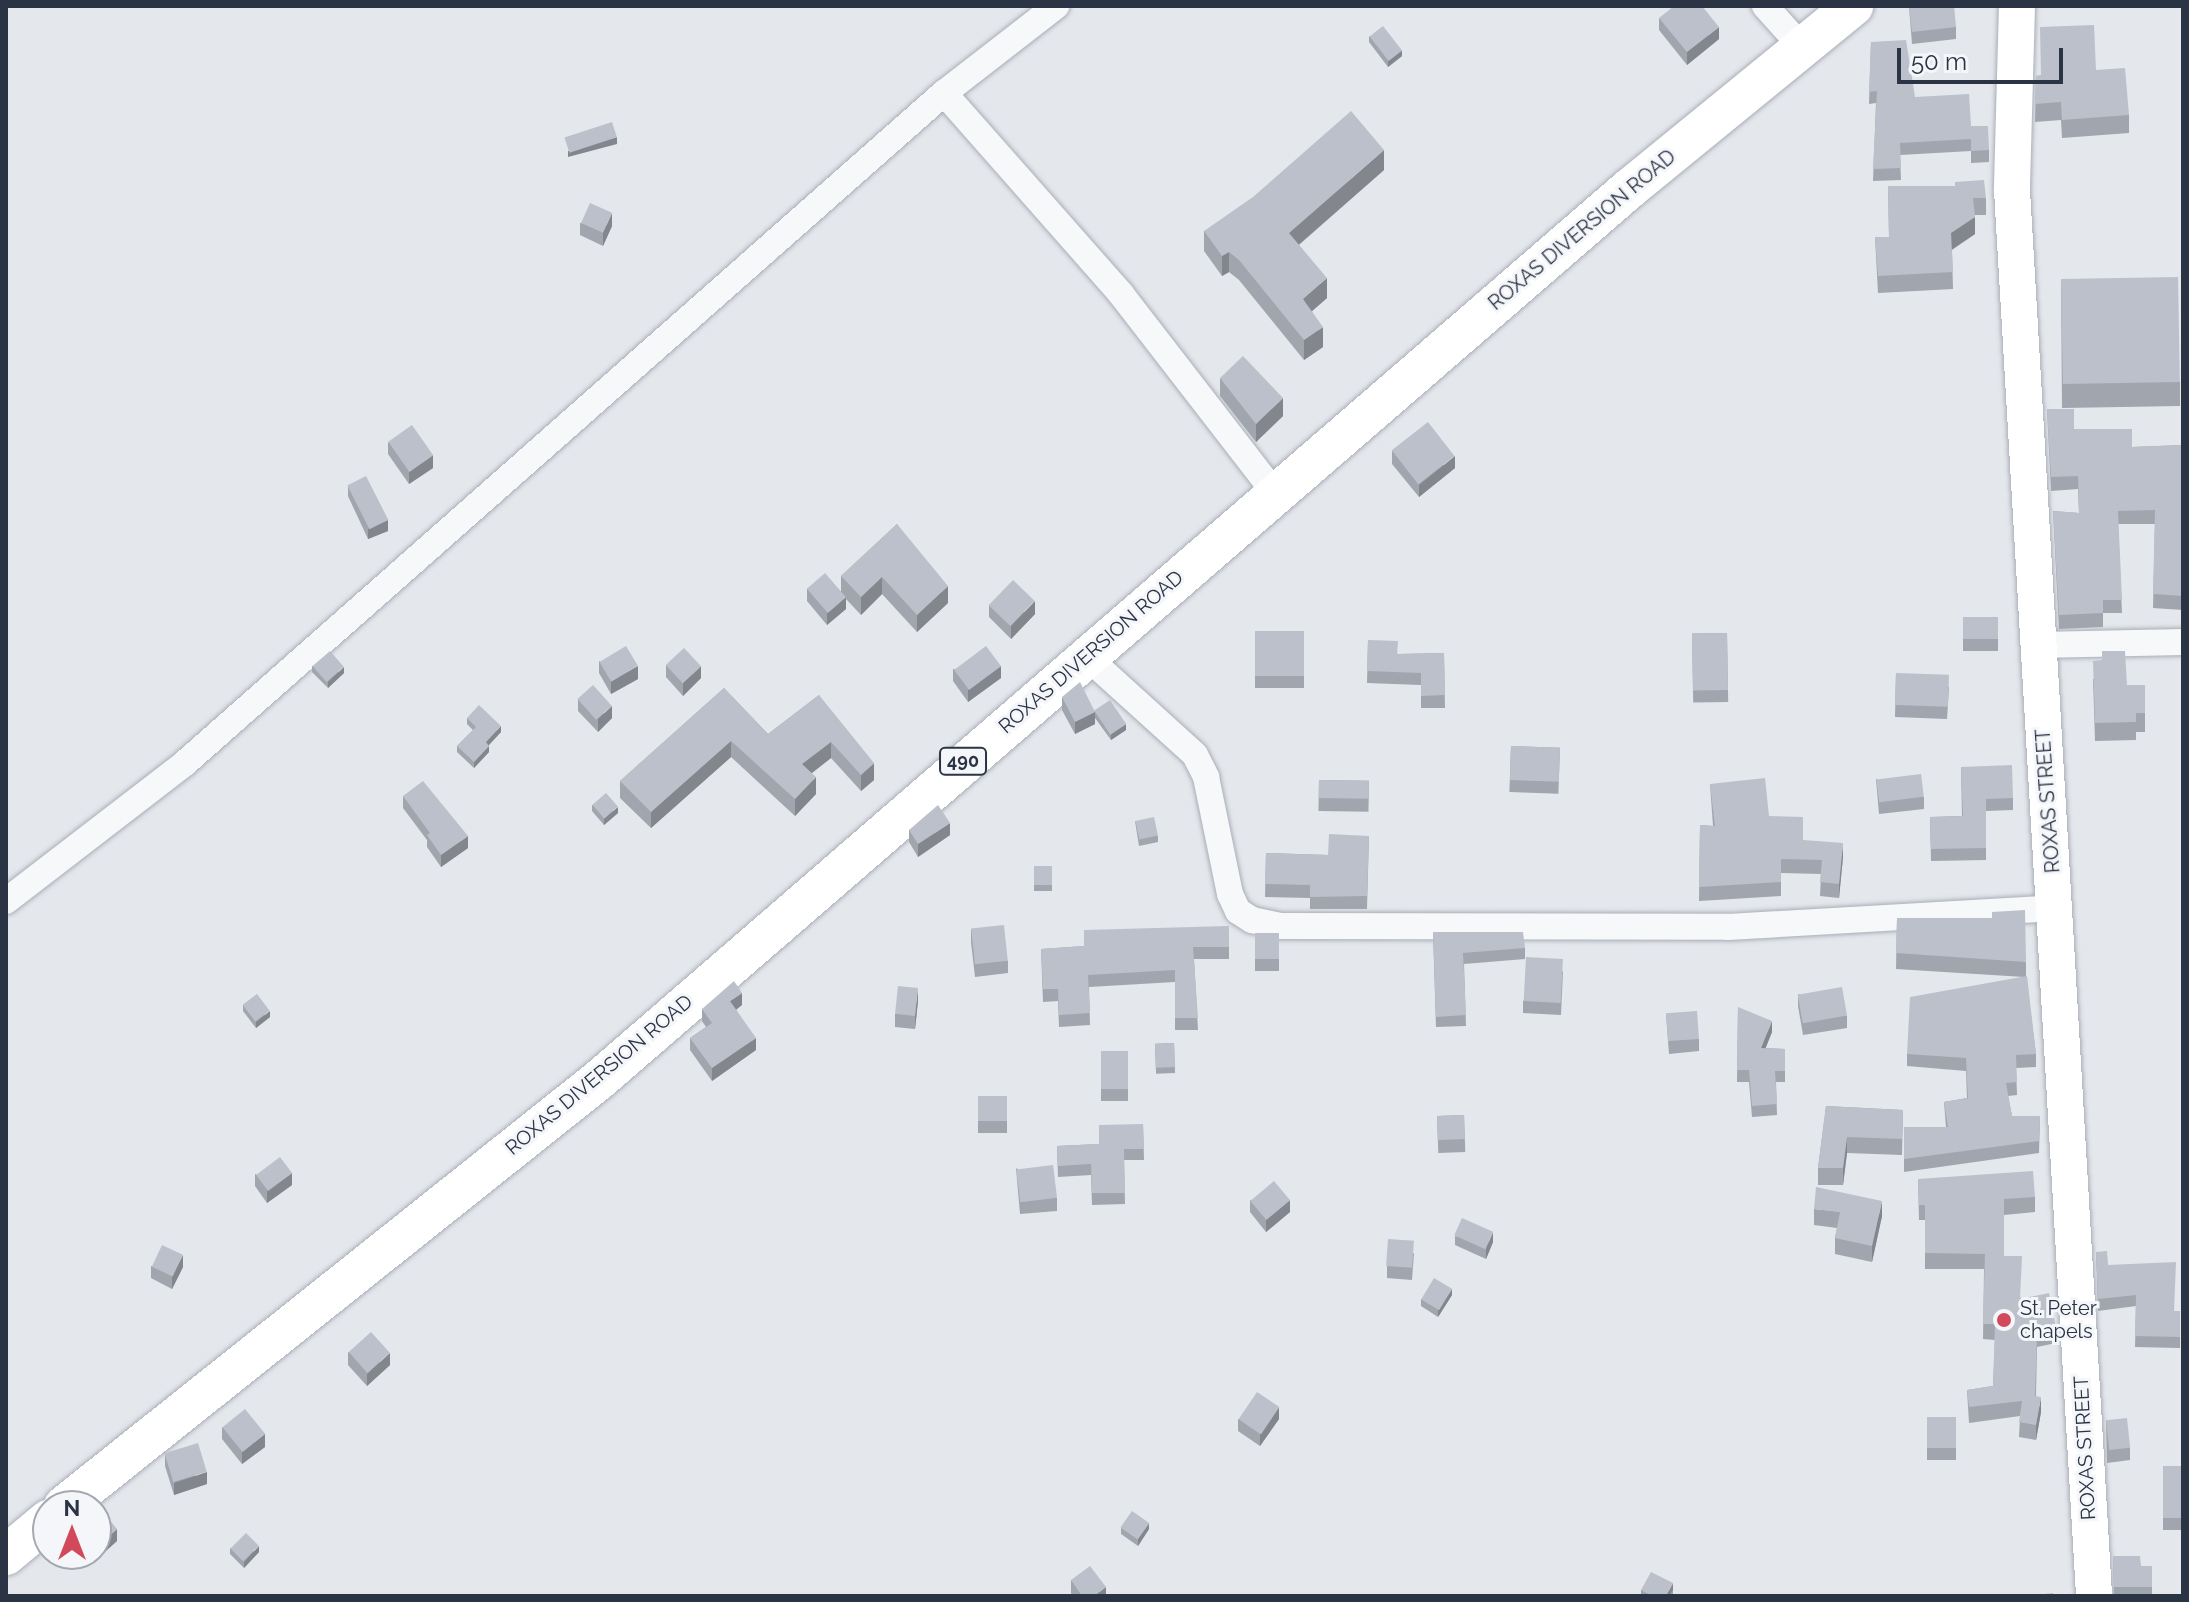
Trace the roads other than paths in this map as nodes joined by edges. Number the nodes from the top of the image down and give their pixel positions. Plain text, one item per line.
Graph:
1 (1056, 6) edge
2 (1765, 6) edge
3 (1853, 6) edge
4 (2017, 6) edge
5 (1802, 47) junction
6 (944, 93) junction
7 (1275, 493) junction
8 (2183, 642) edge
9 (2038, 645) junction
10 (1086, 656) junction
11 (6, 901) edge
12 (2055, 908) junction
13 (84, 1490) edge
14 (32, 1533) edge
15 (6, 1555) edge
16 (2094, 1596) edge

1 - 6 street
2 - 5 street
3 - 5 main road, ROXAS DIVERSION ROAD / 490
4 - 9 main road, ROXAS STREET
5 - 7 main road, ROXAS DIVERSION ROAD / 490
6 - 7 street
6 - 11 street
7 - 10 main road, ROXAS DIVERSION ROAD / 490
8 - 9 street
9 - 12 main road, ROXAS STREET
10 - 12 street
10 - 13 main road, ROXAS DIVERSION ROAD / 490
12 - 16 main road, ROXAS STREET
14 - 15 main road

